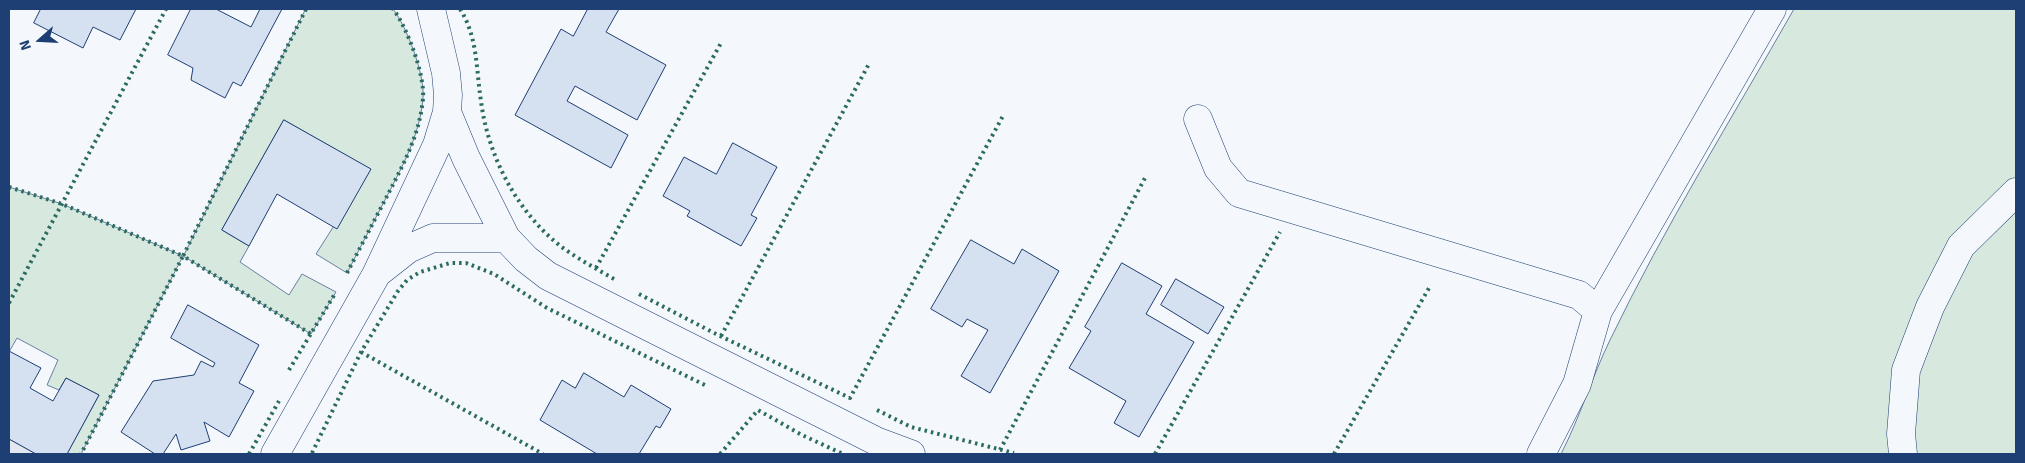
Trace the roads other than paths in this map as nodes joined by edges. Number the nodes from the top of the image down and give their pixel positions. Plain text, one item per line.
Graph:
1 (431, 9) edge
2 (1772, 9) edge
3 (447, 112) junction
4 (1198, 119) dead end
5 (2016, 192) edge
6 (506, 238) junction
7 (376, 275) junction
8 (1598, 311) junction
9 (275, 454) edge
10 (911, 454) edge
11 (1540, 454) edge
12 (1903, 454) edge

1 - 3 street
2 - 8 street
3 - 6 street
3 - 7 street
4 - 8 street
5 - 12 street
6 - 7 street
6 - 10 street
7 - 9 street
8 - 11 street

